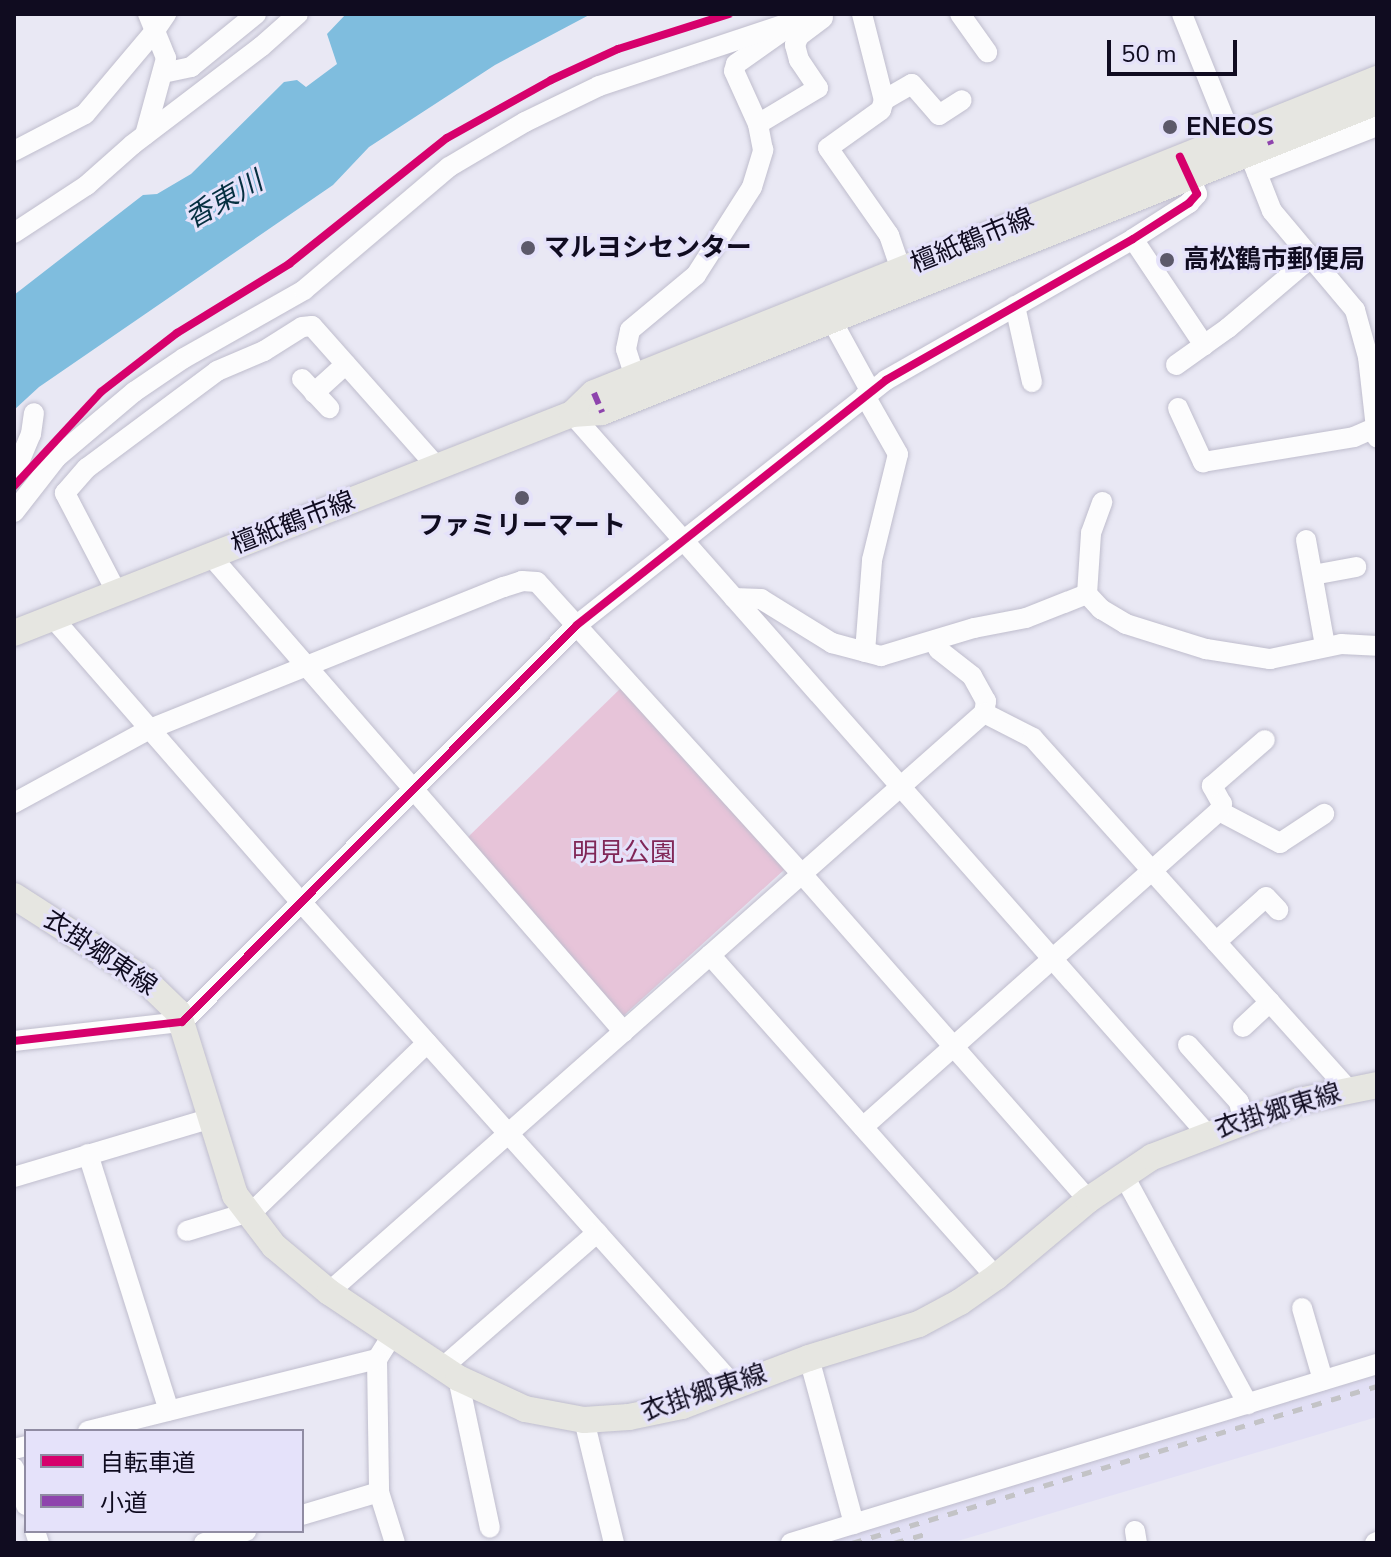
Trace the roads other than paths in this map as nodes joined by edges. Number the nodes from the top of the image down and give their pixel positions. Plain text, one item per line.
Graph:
1 (166, 14) edge
2 (256, 14) edge
3 (298, 14) edge
4 (815, 14) edge
5 (824, 14) edge
6 (862, 14) edge
7 (960, 14) edge
8 (1182, 14) edge
9 (795, 21) junction
10 (151, 23) edge
11 (987, 52) dead end
12 (163, 73) junction
13 (1377, 79) edge
14 (884, 100) junction
15 (962, 100) dead end
16 (1377, 102) edge
17 (758, 124) junction
18 (1377, 126) edge
19 (145, 135) junction
20 (14, 151) edge
21 (1245, 154) junction
22 (1185, 166) junction
23 (14, 233) edge
24 (1133, 239) junction
25 (1313, 256) junction
26 (901, 270) junction
27 (1015, 306) junction
28 (831, 319) junction
29 (1370, 327) edge
30 (1204, 345) junction
31 (346, 364) junction
32 (1176, 365) dead end
33 (635, 377) junction
34 (1032, 382) dead end
35 (868, 394) junction
36 (329, 408) dead end
37 (1178, 408) dead end
38 (34, 413) dead end
39 (572, 414) junction
40 (1376, 433) edge
41 (437, 467) junction
42 (14, 474) edge
43 (1102, 502) dead end
44 (14, 512) edge
45 (682, 539) junction
46 (1306, 540) dead end
47 (211, 556) junction
48 (1356, 567) dead end
49 (1313, 575) junction
50 (117, 593) junction
51 (1087, 594) junction
52 (734, 598) junction
53 (53, 618) junction
54 (577, 625) junction
55 (14, 633) edge
56 (934, 642) junction
57 (1325, 646) junction
58 (1377, 646) edge
59 (865, 652) junction
60 (308, 666) junction
61 (984, 713) junction
62 (150, 729) junction
63 (1265, 740) dead end
64 (903, 785) junction
65 (415, 789) junction
66 (14, 803) edge
67 (1219, 811) junction
68 (1324, 814) dead end
69 (1152, 871) junction
70 (802, 874) junction
71 (14, 896) edge
72 (302, 903) junction
73 (1278, 910) dead end
74 (1216, 942) junction
75 (710, 955) junction
76 (1054, 957) junction
77 (1270, 1002) junction
78 (182, 1022) junction
79 (1243, 1027) dead end
80 (624, 1032) junction
81 (14, 1041) edge
82 (427, 1043) junction
83 (1188, 1045) dead end
84 (952, 1046) junction
85 (1377, 1085) edge
86 (1348, 1089) junction
87 (209, 1119) junction
88 (1243, 1120) junction
89 (863, 1127) junction
90 (508, 1134) junction
91 (1207, 1134) junction
92 (88, 1154) junction
93 (1123, 1174) junction
94 (14, 1177) edge
95 (1088, 1200) junction
96 (247, 1215) junction
97 (187, 1231) dead end
98 (597, 1233) junction
99 (996, 1277) junction
100 (329, 1292) junction
101 (1302, 1308) dead end
102 (384, 1348) junction
103 (809, 1358) junction
104 (1377, 1364) edge
105 (450, 1373) junction
106 (1323, 1380) junction
107 (735, 1387) junction
108 (1248, 1404) junction
109 (169, 1411) junction
110 (584, 1420) junction
111 (96, 1429) edge
112 (14, 1468) edge
113 (379, 1492) junction
114 (24, 1499) edge
115 (304, 1514) edge
116 (854, 1524) junction
117 (490, 1528) dead end
118 (239, 1533) edge
119 (204, 1543) edge
120 (395, 1543) edge
121 (614, 1543) edge
122 (791, 1543) edge

1 - 10 street
2 - 12 street
3 - 19 street
4 - 9 street
5 - 17 street
6 - 14 street
7 - 11 street
8 - 21 street
9 - 17 street
9 - 44 street
10 - 12 street
10 - 20 street
12 - 19 street
13 - 21 main road, 檀紙鶴市線
14 - 15 street
14 - 26 street
16 - 21 main road, 檀紙鶴市線
17 - 33 street
18 - 21 street
19 - 23 street
21 - 22 main road, 檀紙鶴市線
21 - 25 street
22 - 24 street
22 - 26 main road, 檀紙鶴市線
22 - 28 main road, 檀紙鶴市線
24 - 27 street
24 - 30 street
25 - 29 street
25 - 30 street
26 - 33 main road, 檀紙鶴市線
27 - 34 street
27 - 35 street
28 - 35 street
28 - 39 main road, 檀紙鶴市線
29 - 40 street
30 - 32 street
31 - 36 street
31 - 41 street
31 - 50 street
33 - 39 main road, 檀紙鶴市線
35 - 45 street
35 - 59 street
37 - 40 street
38 - 42 street
39 - 41 main road, 檀紙鶴市線
39 - 45 street
41 - 47 main road, 檀紙鶴市線
43 - 51 street
45 - 52 street
45 - 54 street
46 - 49 street
47 - 50 main road, 檀紙鶴市線
47 - 60 street
48 - 49 street
49 - 57 street
50 - 53 main road, 檀紙鶴市線
51 - 56 street
51 - 57 street
52 - 59 street
52 - 64 street
53 - 55 main road, 檀紙鶴市線
53 - 62 street
54 - 60 street
54 - 65 street
54 - 70 street
56 - 59 street
56 - 61 street
57 - 58 street
60 - 62 street
60 - 65 street
61 - 64 street
61 - 69 street
62 - 66 street
62 - 72 street
63 - 67 street
64 - 70 street
64 - 76 street
65 - 72 street
65 - 80 street
67 - 68 street
67 - 69 street
69 - 74 street
69 - 76 street
70 - 75 street
70 - 84 street
71 - 78 main road, 衣掛郷東線
72 - 78 street
72 - 82 street
73 - 74 street
74 - 77 street
75 - 80 street
75 - 89 street
76 - 84 street
76 - 91 street
77 - 79 street
77 - 86 street
78 - 81 street
78 - 87 main road, 衣掛郷東線
80 - 90 street
82 - 90 street
82 - 96 street
83 - 88 street
84 - 89 street
84 - 95 street
85 - 86 main road, 衣掛郷東線
86 - 88 main road, 衣掛郷東線
87 - 92 street
87 - 96 main road, 衣掛郷東線
88 - 91 main road, 衣掛郷東線
89 - 99 street
90 - 98 street
90 - 100 street
91 - 93 main road, 衣掛郷東線
92 - 94 street
92 - 109 street
93 - 95 main road, 衣掛郷東線
93 - 108 street
95 - 99 main road, 衣掛郷東線
96 - 97 street
96 - 100 main road, 衣掛郷東線
98 - 105 street
98 - 107 street
99 - 103 main road, 衣掛郷東線
100 - 102 main road, 衣掛郷東線
101 - 106 street
102 - 105 main road, 衣掛郷東線
102 - 109 street
102 - 113 street
103 - 107 main road, 衣掛郷東線
103 - 116 street
104 - 106 street
105 - 110 main road, 衣掛郷東線
105 - 117 street
106 - 108 street
107 - 110 main road, 衣掛郷東線
108 - 116 street
109 - 111 street
110 - 121 street
112 - 114 street
113 - 115 street
113 - 120 street
116 - 122 street
118 - 119 street

